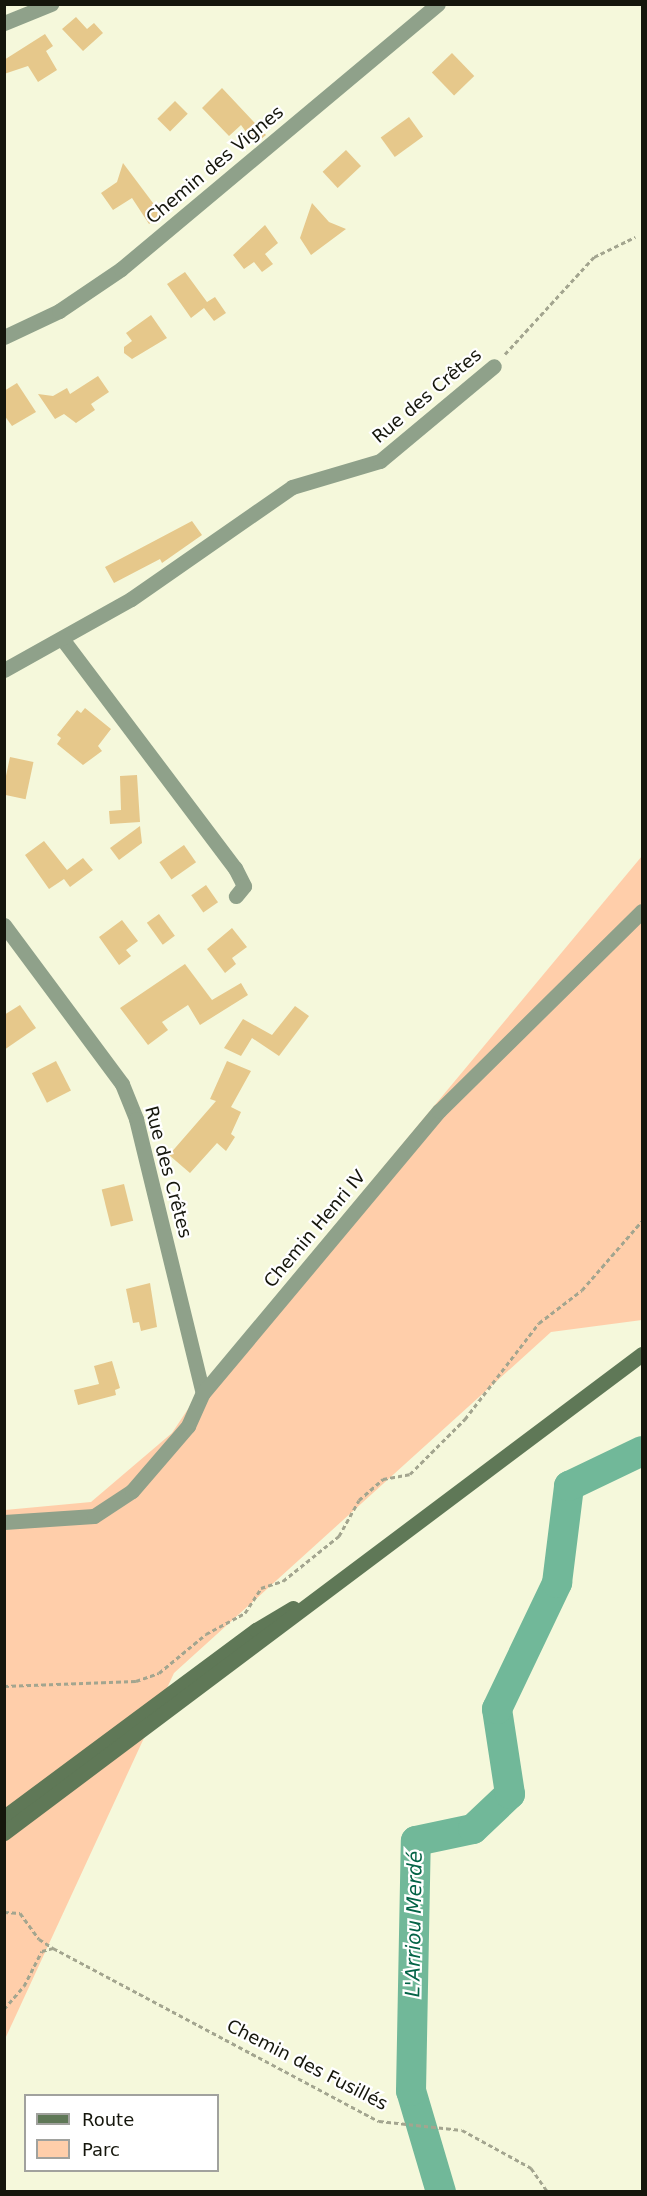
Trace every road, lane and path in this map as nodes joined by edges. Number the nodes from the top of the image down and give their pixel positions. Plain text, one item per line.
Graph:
1 (51, 4) edge
2 (438, 4) edge
3 (4, 23) edge
4 (636, 237) dead end
5 (4, 337) edge
6 (494, 366) joint
7 (63, 640) junction
8 (4, 670) edge
9 (236, 896) dead end
10 (642, 911) edge
11 (4, 925) edge
12 (642, 1221) edge
13 (642, 1354) edge
14 (203, 1393) junction
15 (4, 1522) edge
16 (331, 1585) junction
17 (4, 1686) edge
18 (4, 1817) edge
19 (4, 1833) edge
20 (4, 1912) edge
21 (52, 1948) junction
22 (4, 2009) edge
23 (548, 2192) edge

1 - 3 street
2 - 5 street, Chemin des Vignes
4 - 6 path, Rue des Crêtes
6 - 7 street, Rue des Crêtes
7 - 8 street, Rue des Crêtes
7 - 9 street
10 - 14 street, Chemin Henri IV
11 - 14 street, Rue des Crêtes
12 - 17 path
13 - 16 main road
14 - 15 street, Chemin Henri IV
16 - 18 main road
16 - 19 main road
20 - 21 path, Chemin des Fusillés
21 - 22 path
21 - 23 path, Chemin des Fusillés

